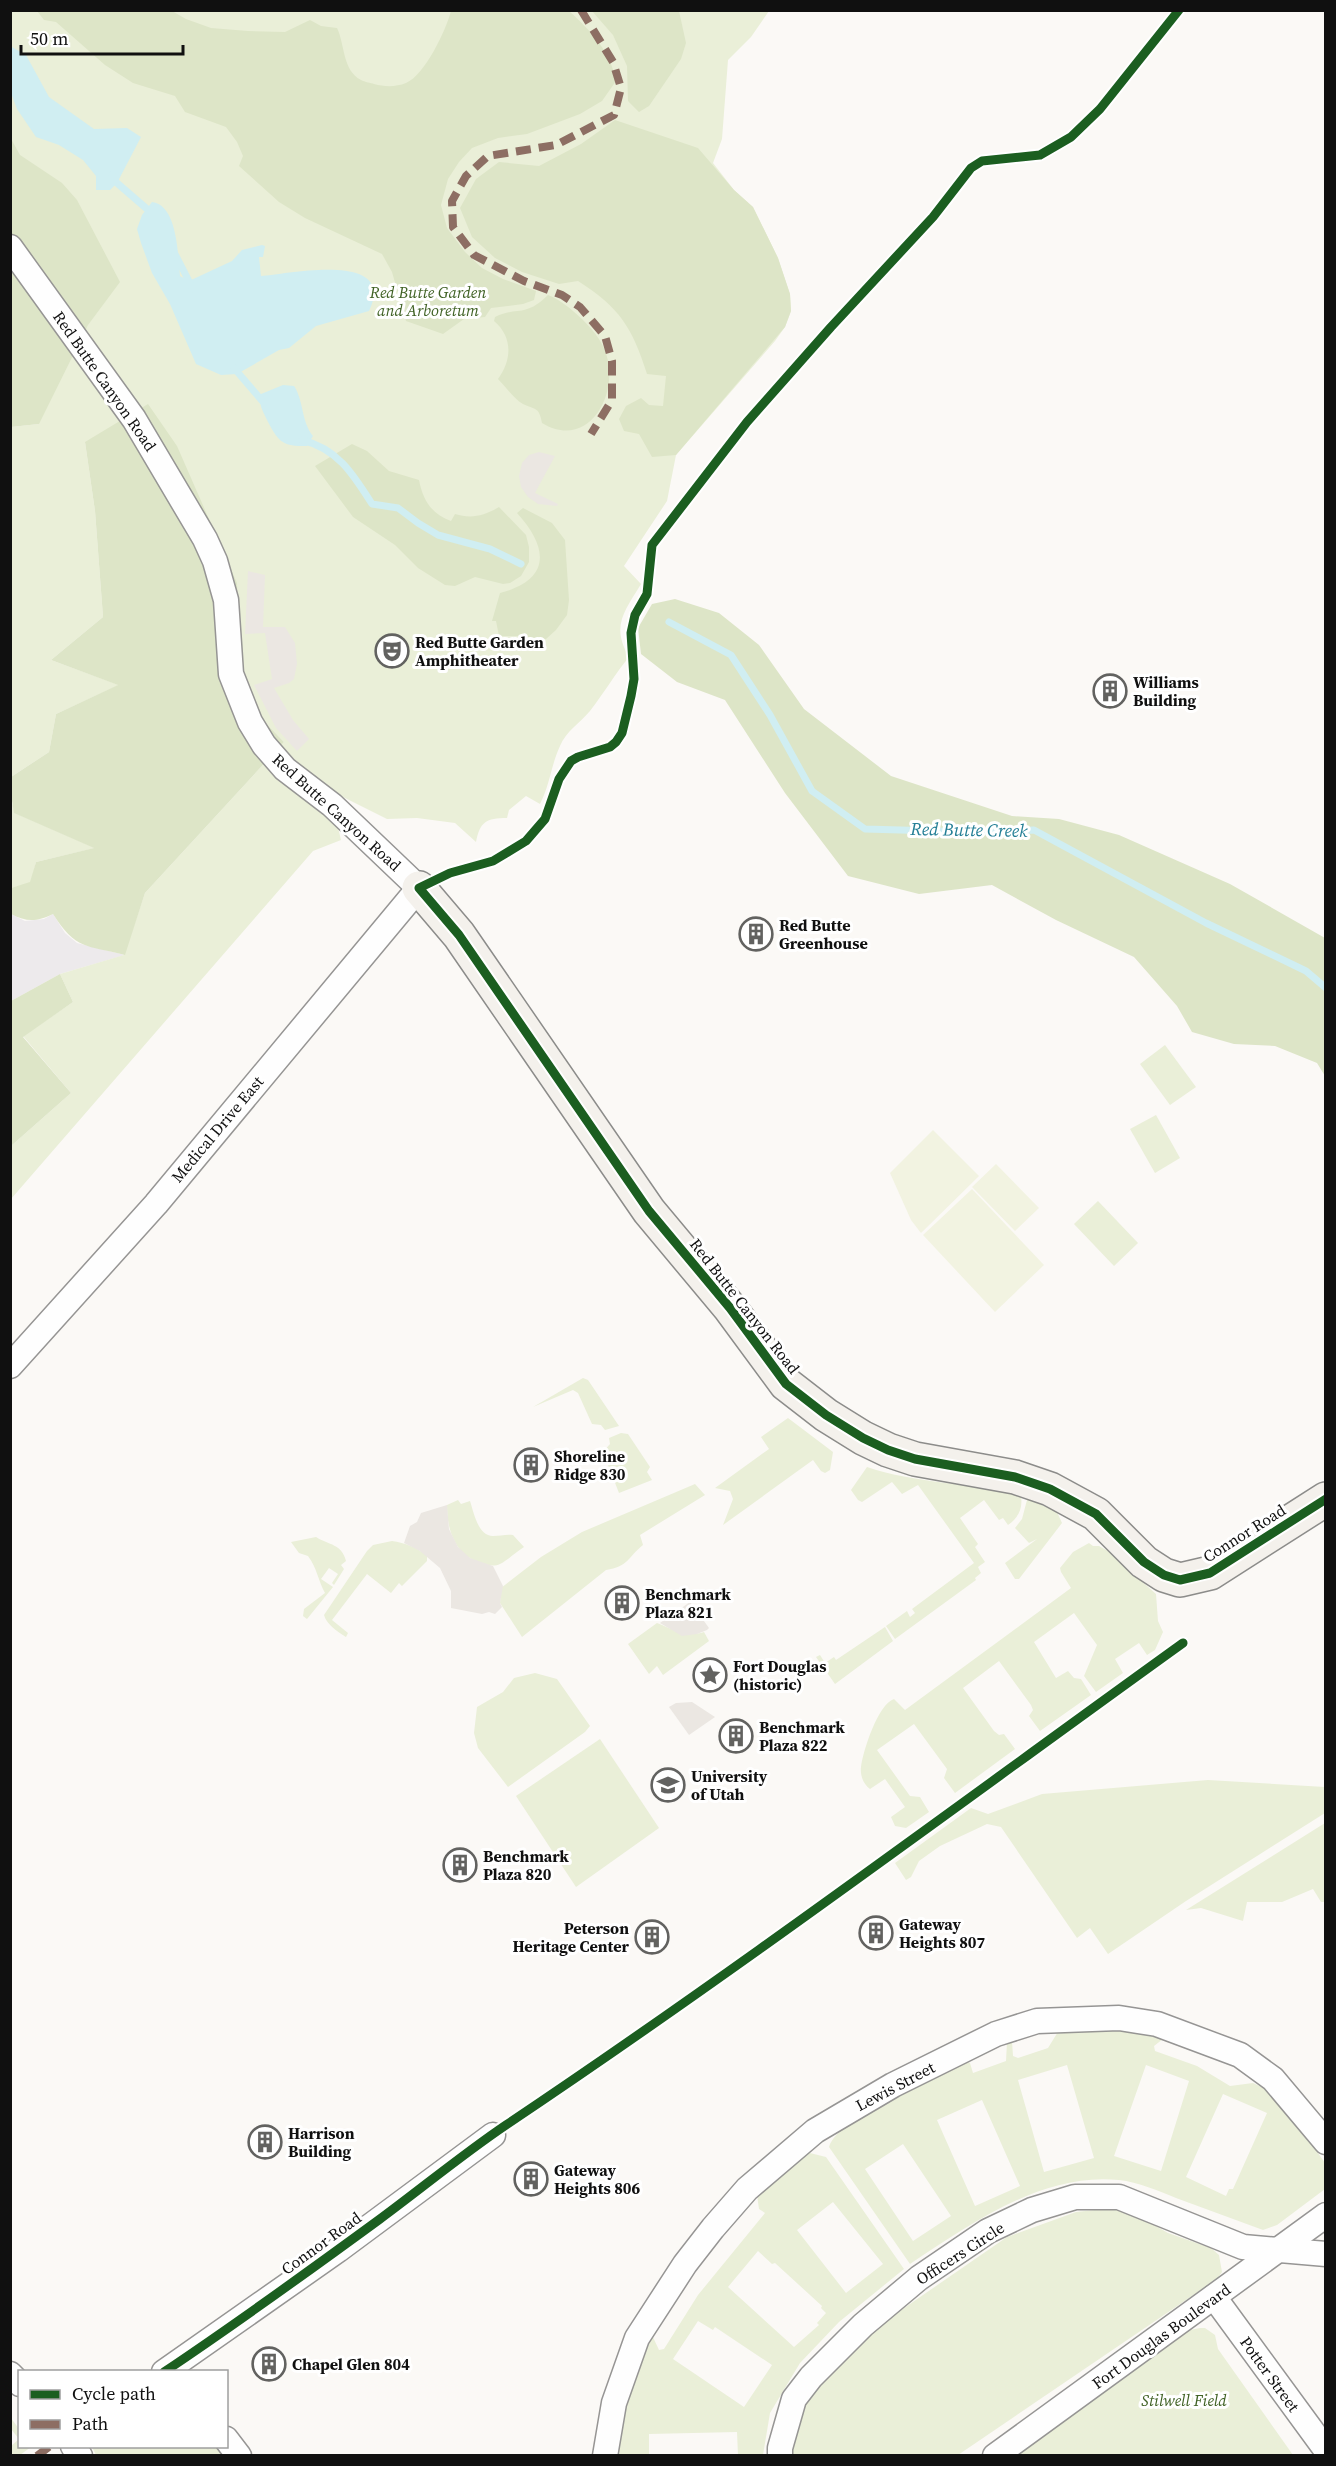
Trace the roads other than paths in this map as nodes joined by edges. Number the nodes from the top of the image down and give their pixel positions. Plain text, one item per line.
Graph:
1 (10, 247) edge
2 (419, 888) junction
3 (10, 1366) edge
4 (1326, 1499) edge
5 (1173, 1578) joint
6 (493, 2135) dead end
7 (1326, 2142) edge
8 (1326, 2215) edge
9 (1280, 2250) junction
10 (1326, 2254) edge
11 (1214, 2297) junction
12 (171, 2370) edge
13 (228, 2442) edge
14 (1326, 2450) edge
15 (239, 2456) edge
16 (605, 2456) edge
17 (780, 2456) edge
18 (995, 2456) edge

1 - 2 street, Red Butte Canyon Road
2 - 3 street, Medical Drive East
2 - 5 street, Red Butte Canyon Road
4 - 5 street, Connor Road
6 - 12 street, Connor Road
7 - 16 street, Lewis Street
8 - 9 street, Fort Douglas Boulevard
9 - 10 street, Officers Circle
9 - 11 street, Fort Douglas Boulevard
9 - 17 street, Officers Circle
11 - 14 street, Potter Street
11 - 18 street, Fort Douglas Boulevard
13 - 15 street

